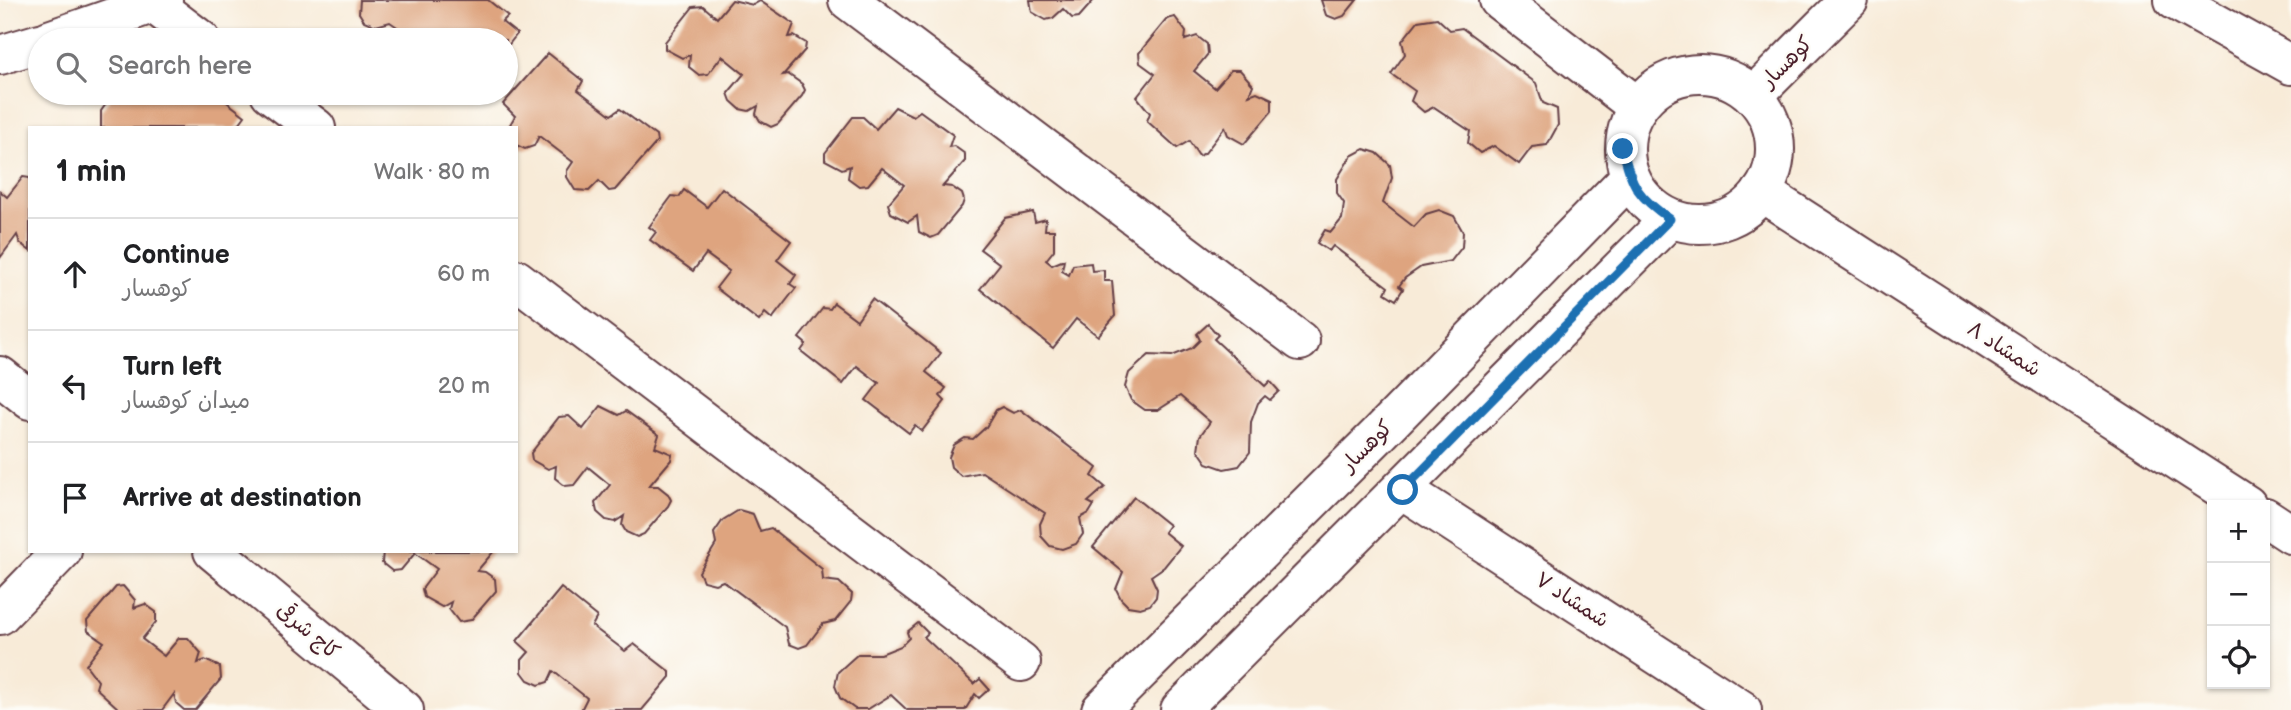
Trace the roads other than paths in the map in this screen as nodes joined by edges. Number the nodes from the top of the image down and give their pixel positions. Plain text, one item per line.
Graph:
1 (848, 0) edge
2 (1499, 0) edge
3 (1849, 0) edge
4 (2174, 0) edge
5 (159, 3) edge
6 (85, 28) edge
7 (187, 28) edge
8 (2291, 65) edge
9 (1754, 95) junction
10 (286, 105) edge
11 (1637, 107) junction
12 (313, 126) edge
13 (1629, 178) junction
14 (1761, 192) junction
15 (1670, 219) junction
16 (518, 281) edge
17 (1300, 341) dead end
18 (0, 376) edge
19 (28, 398) edge
20 (1403, 490) junction
21 (2239, 500) edge
22 (2270, 520) edge
23 (2291, 534) edge
24 (60, 553) edge
25 (215, 553) edge
26 (0, 615) edge
27 (1021, 662) dead end
28 (404, 710) edge
29 (1101, 710) edge
30 (1180, 710) edge
31 (1742, 710) edge

1 - 17 street
2 - 11 street
3 - 9 street, کوهسار
4 - 8 street
5 - 6 street
5 - 7 street
9 - 11 street
9 - 14 street
10 - 12 street
11 - 13 street
13 - 15 street
13 - 29 street, کوهسار
14 - 15 street
14 - 21 street, شمشاد ۸
15 - 20 street
16 - 27 street
18 - 19 street
20 - 30 street
20 - 31 street, شمشاد ۷
22 - 23 street
24 - 26 street
25 - 28 street, کاج شرقی

